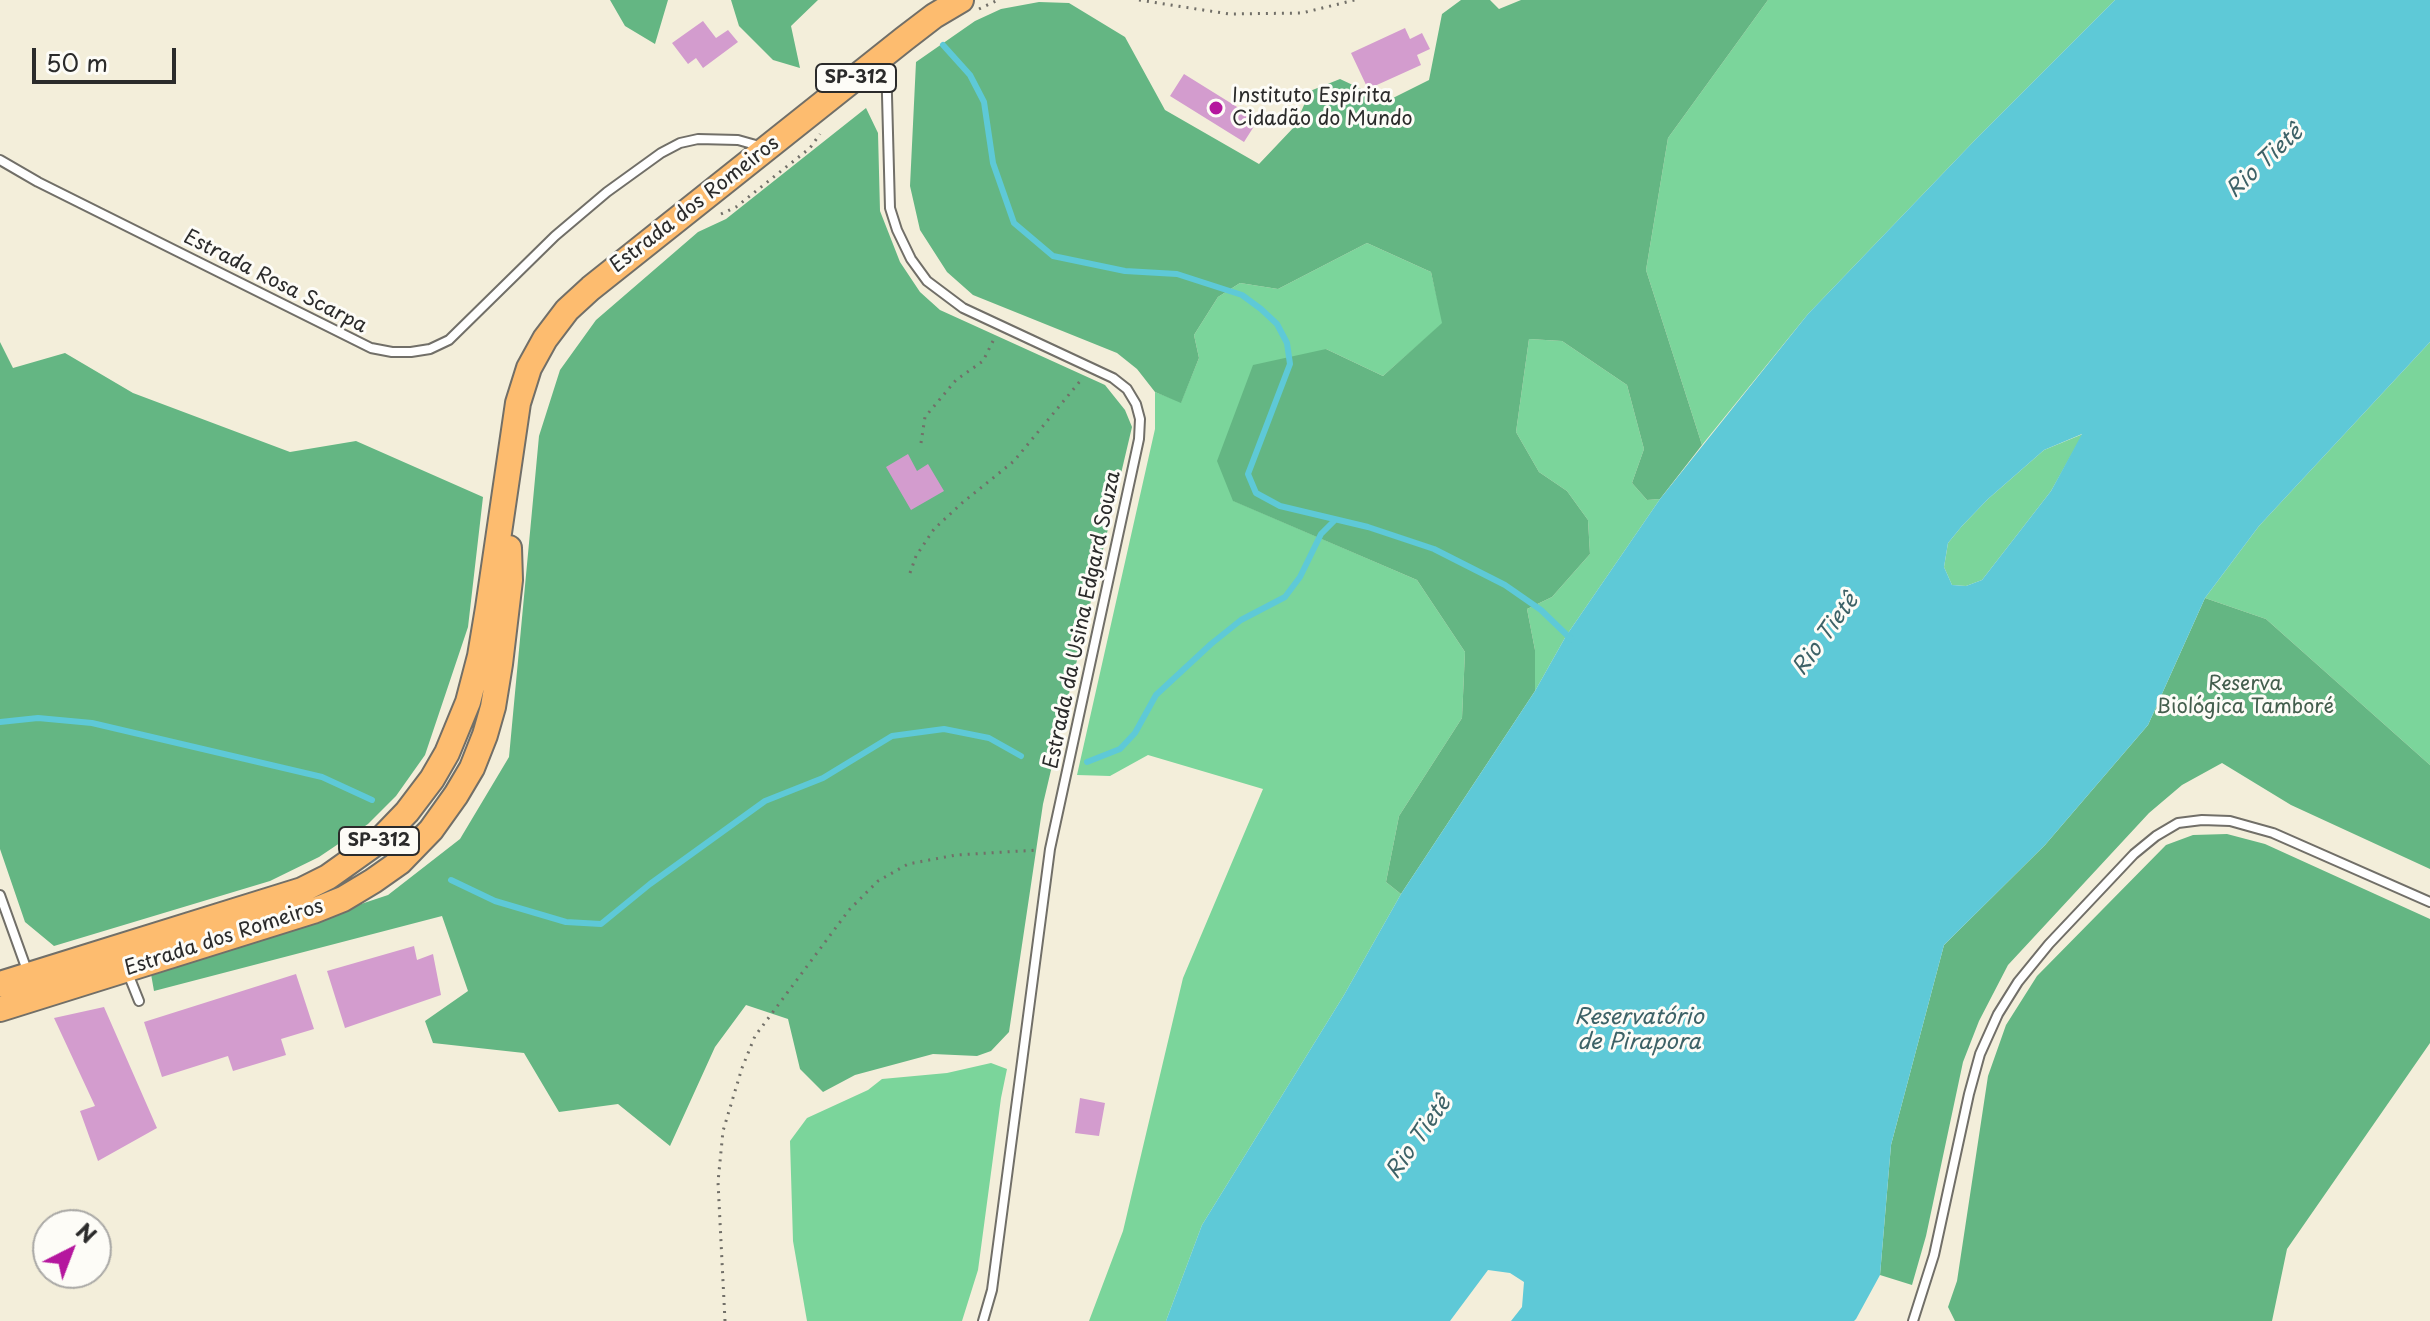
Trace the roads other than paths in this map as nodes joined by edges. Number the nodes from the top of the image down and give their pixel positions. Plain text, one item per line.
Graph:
1 (961, 0) edge
2 (886, 54) junction
3 (768, 148) junction
4 (0, 160) edge
5 (509, 466) junction
6 (0, 895) edge
7 (2430, 902) edge
8 (12, 929) junction
9 (0, 933) edge
10 (127, 970) junction
11 (8, 978) edge
12 (139, 1001) dead end
13 (0, 1009) edge
14 (983, 1321) edge
15 (1913, 1321) edge

1 - 2 main road, Estrada dos Romeiros / SP-312
2 - 3 main road, Estrada dos Romeiros / SP-312
2 - 14 lane, Estrada da Usina Edgard Souza
3 - 4 lane, Estrada Rosa Scarpa
3 - 5 main road, Estrada dos Romeiros / SP-312
5 - 10 main road, Estrada dos Romeiros / SP-312
5 - 11 main road, Estrada dos Romeiros / SP-312
6 - 8 lane
7 - 15 lane
8 - 9 lane
8 - 11 lane
10 - 12 lane
10 - 13 main road, Estrada dos Romeiros / SP-312

